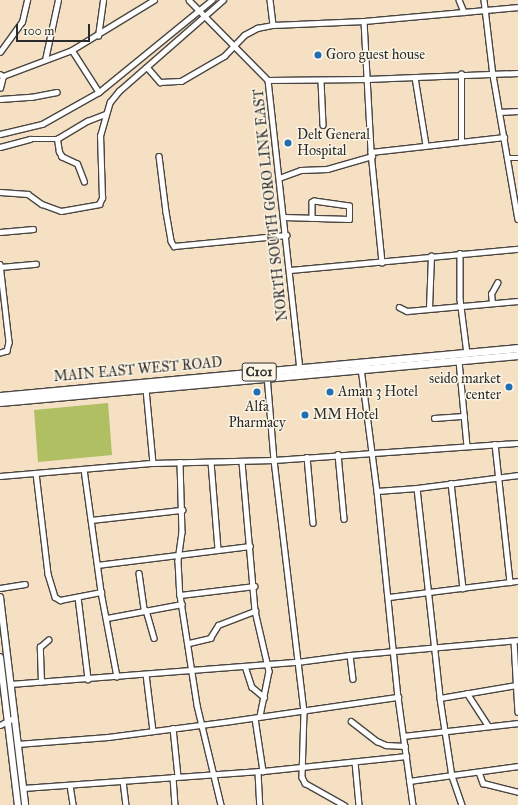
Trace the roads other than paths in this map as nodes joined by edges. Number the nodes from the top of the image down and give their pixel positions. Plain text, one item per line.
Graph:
1 (27, 0) edge
2 (58, 0) edge
3 (103, 0) edge
4 (154, 0) edge
5 (189, 0) edge
6 (212, 0) edge
7 (223, 0) edge
8 (270, 0) edge
9 (459, 0) edge
10 (484, 0) edge
11 (518, 7) edge
12 (485, 10) junction
13 (199, 11) junction
14 (464, 12) junction
15 (205, 16) junction
16 (364, 21) junction
17 (273, 26) junction
18 (98, 36) junction
19 (236, 44) junction
20 (72, 50) junction
21 (0, 52) edge
22 (45, 60) junction
23 (147, 67) junction
24 (518, 73) edge
25 (461, 74) junction
26 (1, 75) edge
27 (493, 75) junction
28 (415, 77) junction
29 (268, 80) junction
30 (367, 80) junction
31 (321, 81) junction
32 (0, 88) edge
33 (56, 92) dead end
34 (98, 92) junction
35 (0, 99) edge
36 (518, 111) edge
37 (499, 112) junction
38 (105, 114) junction
39 (324, 125) dead end
40 (0, 134) edge
41 (504, 137) junction
42 (57, 138) junction
43 (461, 141) junction
44 (426, 145) junction
45 (0, 147) edge
46 (372, 154) junction
47 (160, 156) dead end
48 (509, 158) junction
49 (518, 158) edge
50 (279, 178) junction
51 (84, 182) dead end
52 (0, 192) edge
53 (284, 217) junction
54 (312, 218) junction
55 (518, 219) edge
56 (33, 229) dead end
57 (0, 232) edge
58 (286, 235) junction
59 (518, 249) edge
60 (460, 253) junction
61 (432, 256) junction
62 (382, 262) junction
63 (36, 264) dead end
64 (0, 266) edge
65 (290, 270) junction
66 (497, 283) dead end
67 (518, 301) edge
68 (492, 303) junction
69 (461, 305) junction
70 (398, 307) dead end
71 (429, 308) junction
72 (518, 348) edge
73 (0, 353) edge
74 (467, 354) junction
75 (518, 355) edge
76 (445, 359) junction
77 (459, 361) junction
78 (361, 367) junction
79 (300, 372) junction
80 (268, 375) junction
81 (156, 385) junction
82 (122, 389) junction
83 (146, 389) junction
84 (0, 396) edge
85 (12, 398) junction
86 (0, 402) edge
87 (464, 416) junction
88 (434, 418) dead end
89 (518, 443) edge
90 (495, 444) junction
91 (467, 446) junction
92 (371, 452) junction
93 (338, 454) junction
94 (307, 457) junction
95 (274, 460) junction
96 (180, 462) junction
97 (211, 462) junction
98 (242, 462) junction
99 (153, 463) junction
100 (84, 469) junction
101 (36, 473) junction
102 (518, 475) edge
103 (0, 476) edge
104 (496, 476) junction
105 (451, 483) junction
106 (417, 488) junction
107 (377, 491) junction
108 (182, 510) junction
109 (344, 519) dead end
110 (91, 520) junction
111 (313, 523) dead end
112 (250, 546) junction
113 (218, 549) junction
114 (179, 553) junction
115 (97, 565) junction
116 (139, 573) dead end
117 (518, 581) edge
118 (510, 582) junction
119 (25, 584) dead end
120 (254, 586) junction
121 (0, 588) edge
122 (463, 588) junction
123 (101, 592) junction
124 (429, 592) junction
125 (180, 595) junction
126 (0, 597) edge
127 (78, 597) junction
128 (389, 597) junction
129 (182, 604) junction
130 (145, 610) junction
131 (255, 611) junction
132 (106, 618) junction
133 (154, 638) dead end
134 (48, 640) dead end
135 (516, 641) edge
136 (189, 643) junction
137 (435, 647) junction
138 (394, 650) junction
139 (350, 655) junction
140 (0, 657) edge
141 (298, 662) junction
142 (268, 664) junction
143 (245, 666) junction
144 (192, 669) junction
145 (146, 674) junction
146 (118, 677) junction
147 (88, 679) junction
148 (353, 679) dead end
149 (42, 682) junction
150 (10, 684) junction
151 (516, 685) junction
152 (467, 692) junction
153 (398, 697) junction
154 (264, 698) junction
155 (440, 698) junction
156 (304, 712) junction
157 (518, 712) edge
158 (258, 717) junction
159 (11, 720) junction
160 (351, 721) dead end
161 (518, 723) edge
162 (202, 724) junction
163 (0, 725) edge
164 (488, 725) junction
165 (173, 728) junction
166 (445, 730) junction
167 (153, 731) junction
168 (403, 736) junction
169 (17, 744) junction
170 (405, 746) junction
171 (406, 756) junction
172 (355, 762) junction
173 (518, 766) edge
174 (301, 768) junction
175 (260, 771) junction
176 (479, 772) junction
177 (215, 773) junction
178 (176, 776) junction
179 (452, 776) junction
180 (123, 781) junction
181 (409, 781) junction
182 (70, 785) junction
183 (23, 788) junction
184 (518, 792) edge
185 (18, 805) edge
186 (25, 805) edge
187 (73, 805) edge
188 (126, 805) edge
189 (175, 805) edge
190 (221, 805) edge
191 (260, 805) edge
192 (344, 805) edge
193 (359, 805) edge
194 (413, 805) edge
195 (462, 805) edge

1 - 21 street
2 - 22 street
3 - 18 street
4 - 18 street
5 - 13 street, NORTH SOUTH GORO LINK EAST
6 - 13 street
7 - 15 street
8 - 17 street
9 - 14 street
10 - 12 street
11 - 12 street
12 - 14 street
12 - 27 street
13 - 15 street, NORTH SOUTH GORO LINK EAST
13 - 34 street
14 - 16 street
15 - 19 street, NORTH SOUTH GORO LINK EAST
15 - 23 street
16 - 17 street
16 - 30 street
17 - 19 street
18 - 20 street
19 - 23 street
19 - 29 street, NORTH SOUTH GORO LINK EAST
20 - 22 street
20 - 34 street
22 - 26 street
23 - 38 street
24 - 27 street
25 - 27 street
25 - 28 street
25 - 43 street
26 - 32 street
27 - 37 street
28 - 30 street
28 - 44 street
29 - 31 street
29 - 50 street, NORTH SOUTH GORO LINK EAST
30 - 31 street
30 - 46 street
31 - 39 street
33 - 35 street
34 - 40 street
36 - 37 street
37 - 41 street
38 - 42 street
38 - 52 street
41 - 43 street
41 - 48 street
42 - 45 street
42 - 51 street
43 - 44 street
44 - 46 street
46 - 50 street
46 - 62 street
47 - 58 street
48 - 49 street
48 - 55 street
50 - 53 street, NORTH SOUTH GORO LINK EAST
53 - 54 street
53 - 58 street, NORTH SOUTH GORO LINK EAST
54 - 54 street
56 - 57 street
58 - 65 street, NORTH SOUTH GORO LINK EAST
59 - 60 street
60 - 61 street
60 - 69 street
61 - 62 street
61 - 71 street
62 - 65 street
63 - 64 street
64 - 73 street
65 - 79 street, NORTH SOUTH GORO LINK EAST
66 - 68 street
67 - 68 street
68 - 69 street
69 - 71 street
69 - 74 street
70 - 71 street
72 - 74 main road, MAIN EAST WEST ROAD / C101
74 - 76 main road, MAIN EAST WEST ROAD / C101
75 - 77 main road, MAIN EAST WEST ROAD / C101
76 - 77 main road, MAIN EAST WEST ROAD / C101
76 - 78 main road, MAIN EAST WEST ROAD / C101
77 - 87 street
78 - 79 main road, MAIN EAST WEST ROAD / C101
78 - 92 street
79 - 80 main road, MAIN EAST WEST ROAD / C101
80 - 81 main road, MAIN EAST WEST ROAD / C101
80 - 95 street
81 - 82 main road, MAIN EAST WEST ROAD / C101
81 - 83 main road, MAIN EAST WEST ROAD / C101
82 - 83 main road, MAIN EAST WEST ROAD / C101
82 - 85 main road, MAIN EAST WEST ROAD / C101
83 - 99 street
84 - 85 main road, MAIN EAST WEST ROAD / C101
85 - 86 main road, MAIN EAST WEST ROAD / C101
87 - 88 street
87 - 91 street
89 - 90 street
90 - 91 street
90 - 104 street
91 - 92 street
92 - 93 street
92 - 107 street
93 - 94 street
93 - 109 street
94 - 95 street
94 - 111 street
95 - 98 street
95 - 141 street
96 - 97 street
96 - 99 street
96 - 108 street
97 - 98 street
97 - 113 street
98 - 112 street
99 - 100 street
100 - 101 street
100 - 110 street
101 - 103 street
101 - 127 street
102 - 104 street
104 - 105 street
104 - 118 street
105 - 106 street
105 - 122 street
106 - 107 street
106 - 124 street
107 - 128 street
108 - 110 street
108 - 114 street
110 - 115 street
112 - 113 street
112 - 120 street
113 - 114 street
114 - 115 street
114 - 125 street
115 - 123 street
116 - 130 street
117 - 118 street
118 - 122 street
119 - 121 street
120 - 125 street
120 - 131 street
122 - 124 street
123 - 127 street
123 - 132 street
124 - 128 street
124 - 137 street
125 - 129 street
126 - 150 main road
127 - 147 street
128 - 138 street
129 - 130 street
129 - 136 street
130 - 132 street
130 - 133 street
131 - 136 street
131 - 142 street
132 - 146 street
134 - 149 street
135 - 137 street
135 - 151 street
136 - 144 street
137 - 138 street
137 - 155 street
138 - 139 street
138 - 153 street
139 - 141 street
139 - 148 street
140 - 159 main road
141 - 142 street
141 - 156 street
142 - 143 street
142 - 154 street
143 - 144 street
143 - 154 street
144 - 145 street
144 - 162 street
145 - 146 street
145 - 167 street
146 - 147 street
147 - 149 street
149 - 150 street
150 - 159 main road
151 - 152 street
151 - 157 street
152 - 155 street
152 - 164 street
153 - 156 street
153 - 168 street
154 - 158 street
155 - 166 street
156 - 158 street
156 - 174 street
158 - 162 street
158 - 175 street
159 - 163 street
159 - 169 main road
159 - 185 main road
160 - 170 street
161 - 164 street
162 - 165 street
162 - 177 street
164 - 166 street
165 - 167 street
165 - 178 street
166 - 168 street
166 - 179 street
167 - 169 street
168 - 170 street
169 - 183 main road
170 - 171 street
171 - 172 street
171 - 181 street
172 - 174 street
172 - 193 street
173 - 176 street
174 - 175 street
174 - 192 street
175 - 177 street
175 - 191 street
176 - 179 street
176 - 184 street
177 - 178 street
177 - 190 street
178 - 180 street
178 - 189 street
179 - 181 street
179 - 195 street
180 - 182 street
180 - 188 street
181 - 194 street
182 - 183 street
182 - 187 street
183 - 186 main road

